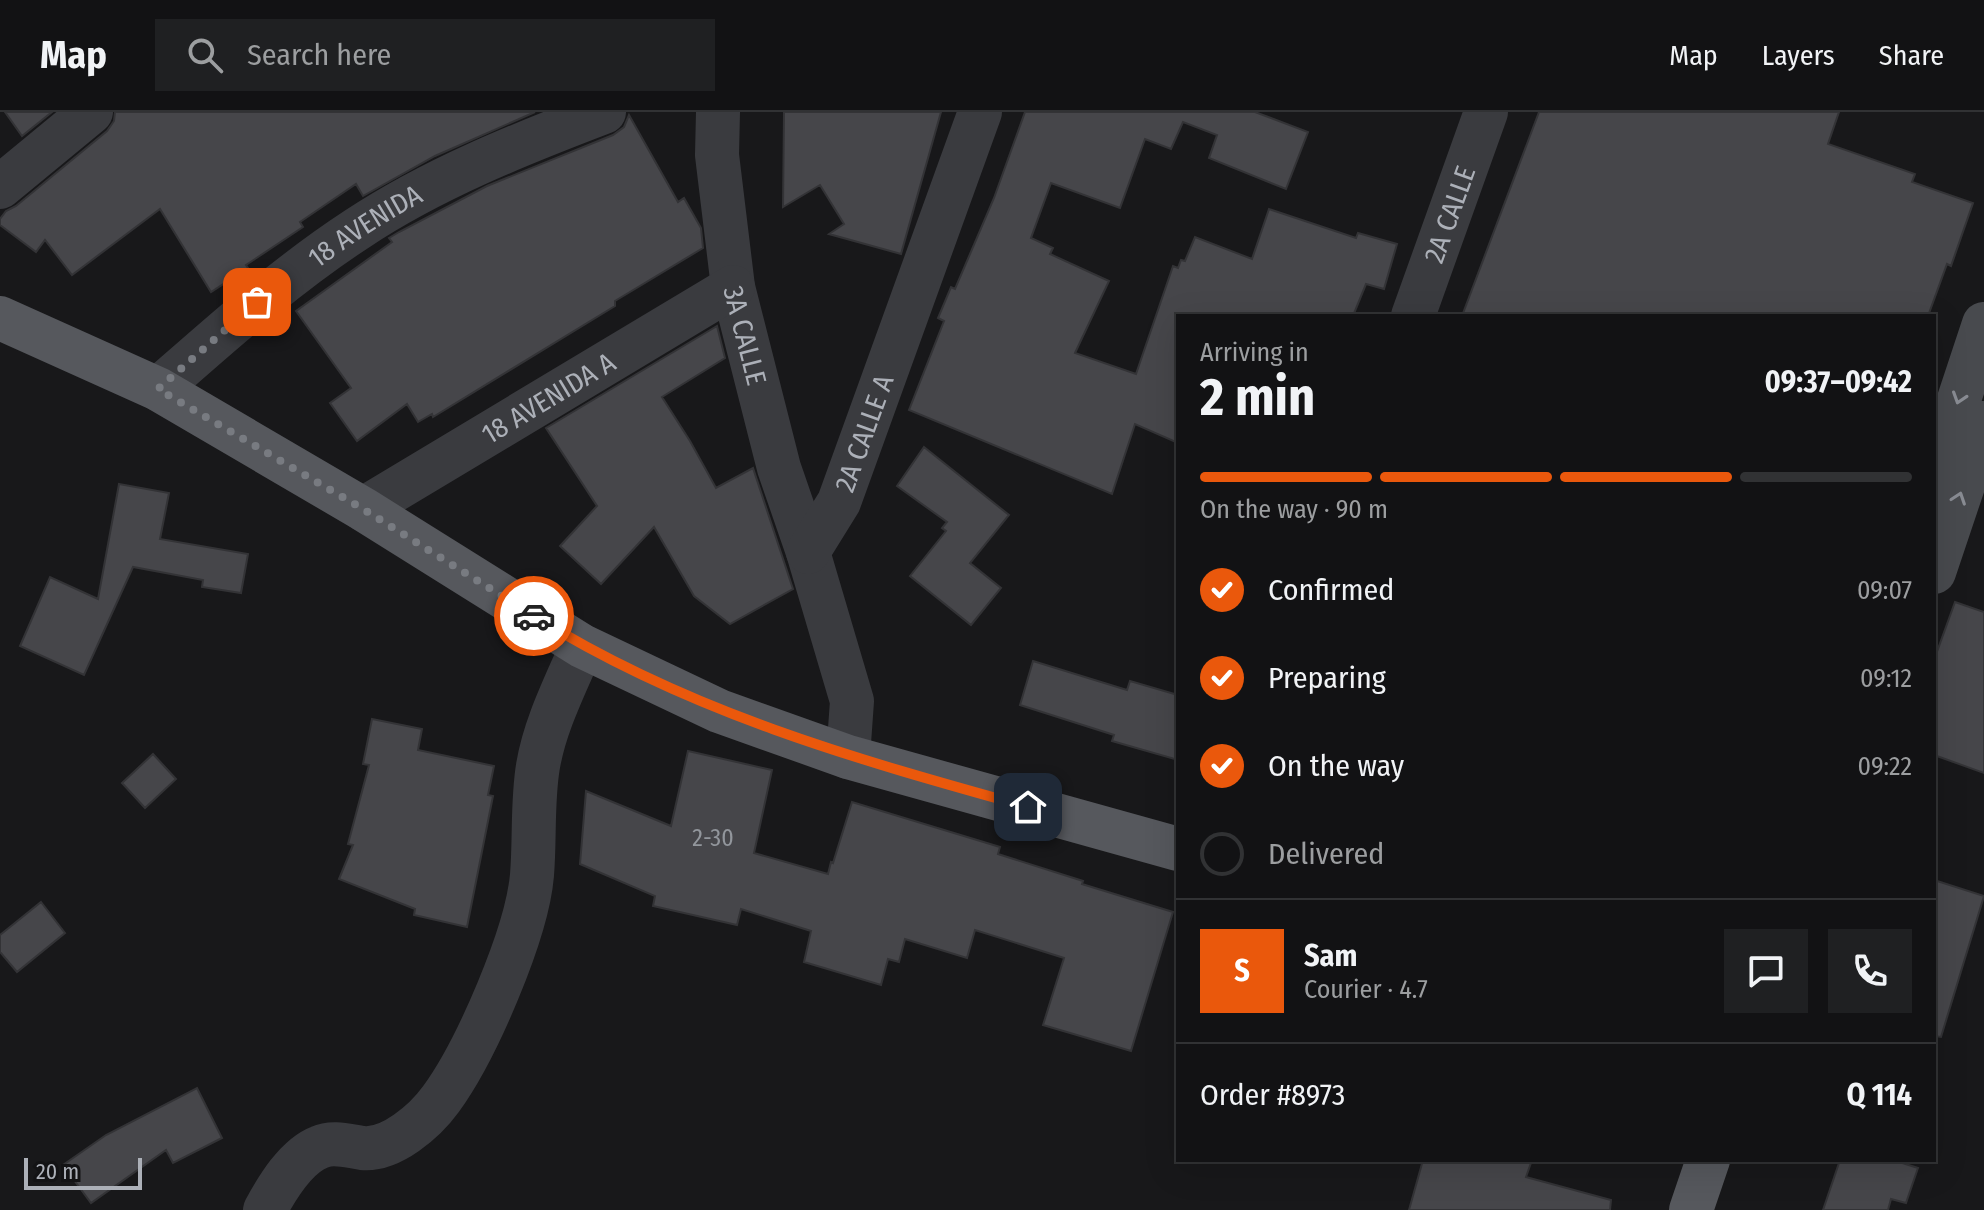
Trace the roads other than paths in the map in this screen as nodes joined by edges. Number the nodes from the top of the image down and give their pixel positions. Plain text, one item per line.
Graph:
1 (91, 112) edge
2 (604, 112) edge
3 (718, 112) edge
4 (980, 112) edge
5 (1486, 112) edge
6 (0, 187) edge
7 (733, 287) junction
8 (1414, 314) edge
9 (0, 318) edge
10 (1984, 324) edge
11 (158, 389) junction
12 (1984, 423) edge
13 (1936, 469) edge
14 (363, 509) junction
15 (808, 552) junction
16 (1936, 566) edge
17 (582, 646) junction
18 (848, 757) junction
19 (1176, 848) edge
20 (265, 1210) edge

1 - 6 street
2 - 11 street, 18 AVENIDA
3 - 7 street, 3A CALLE
4 - 15 street, 2A CALLE A
5 - 8 street, 2A CALLE
7 - 14 street, 18 AVENIDA A
7 - 15 street, 3A CALLE
9 - 11 main road
10 -> 13 main road
11 - 14 main road
16 -> 12 main road
14 - 17 main road
15 - 18 street
17 - 18 main road
17 - 20 street
18 - 19 main road

